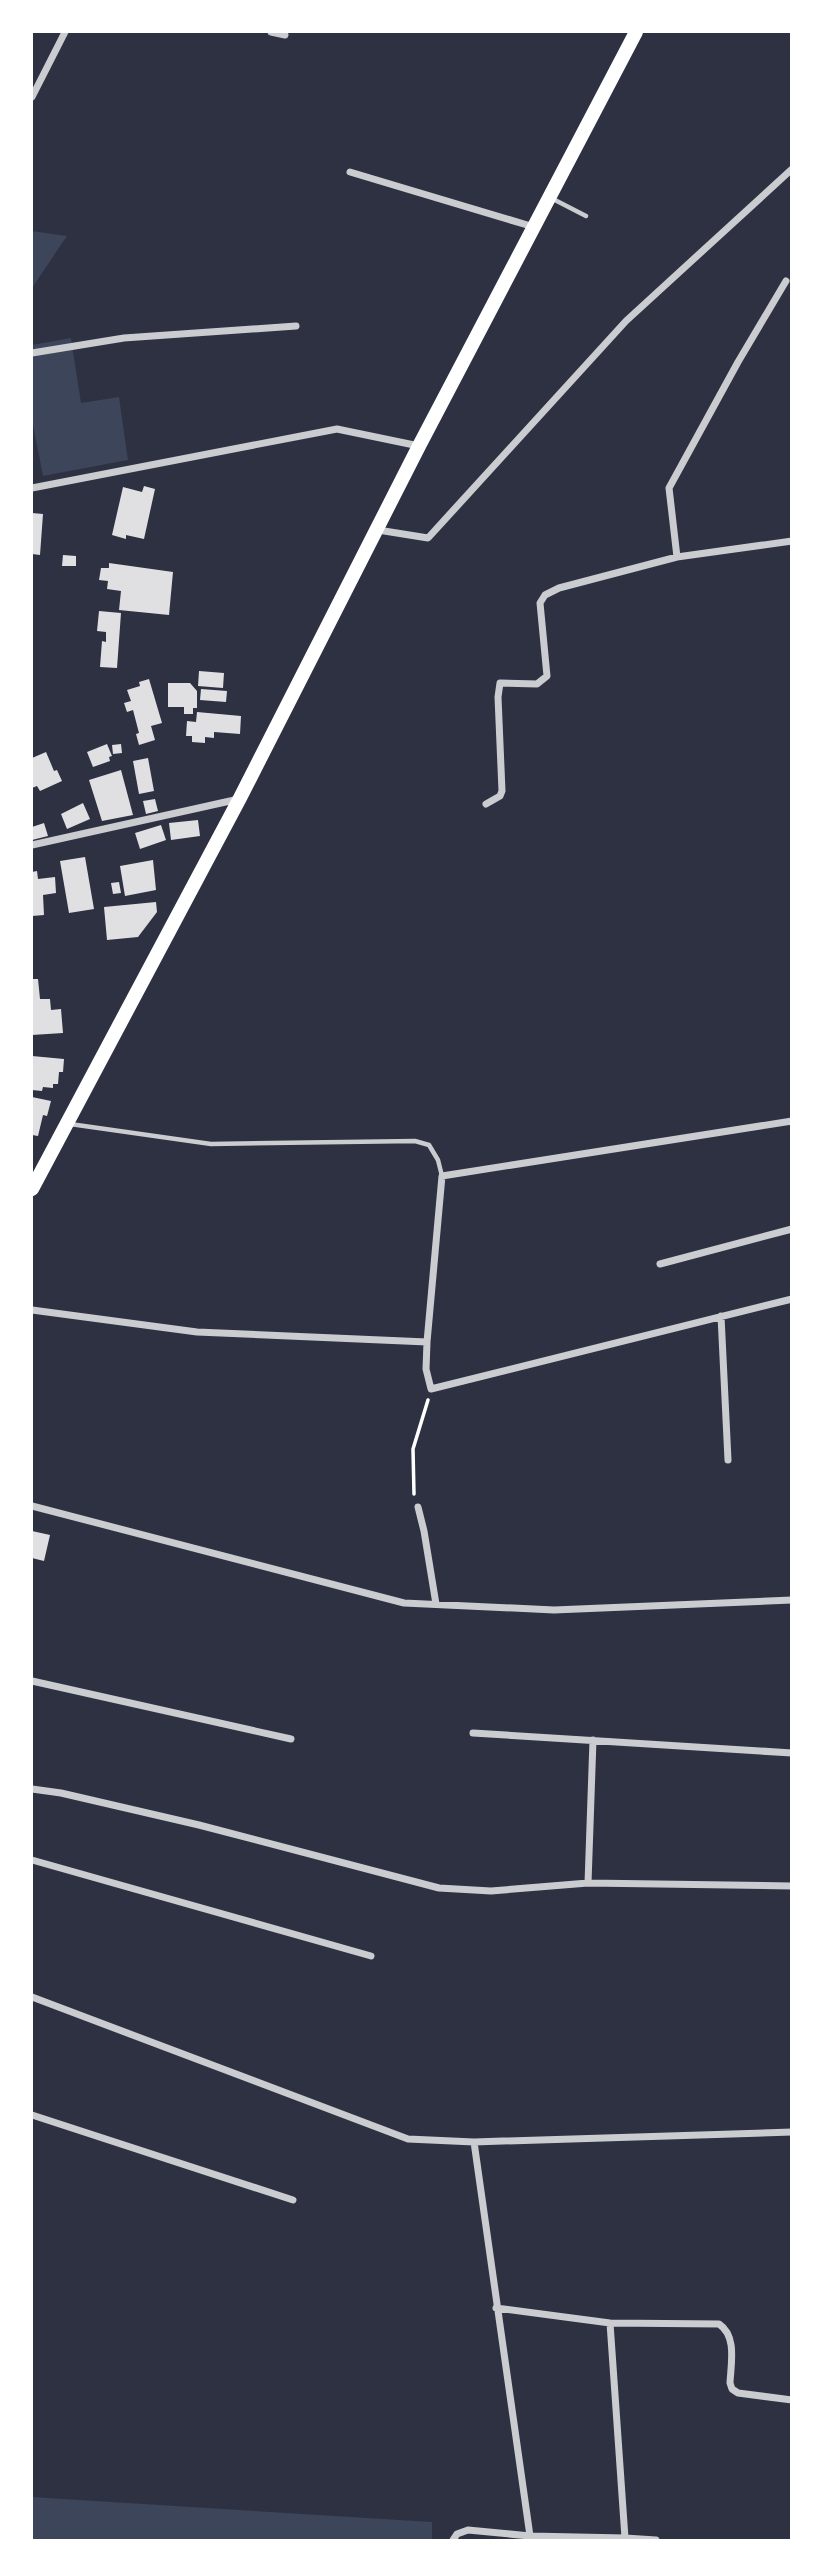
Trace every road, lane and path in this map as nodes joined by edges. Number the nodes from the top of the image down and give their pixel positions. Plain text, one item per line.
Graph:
1 (65, 32) edge
2 (271, 32) edge
3 (636, 32) edge
4 (285, 35) dead end
5 (32, 97) edge
6 (792, 169) edge
7 (350, 172) dead end
8 (550, 198) junction
9 (586, 216) dead end
10 (535, 227) junction
11 (786, 281) dead end
12 (296, 326) dead end
13 (32, 353) edge
14 (419, 446) junction
15 (32, 488) edge
16 (378, 530) junction
17 (792, 541) edge
18 (677, 557) junction
19 (240, 798) junction
20 (486, 804) dead end
21 (32, 845) edge
22 (792, 1121) edge
23 (65, 1124) junction
24 (442, 1176) junction
25 (32, 1189) edge
26 (792, 1229) edge
27 (660, 1264) dead end
28 (792, 1299) edge
29 (32, 1310) edge
30 (721, 1316) junction
31 (427, 1342) junction
32 (431, 1389) junction
33 (729, 1460) dead end
34 (414, 1494) dead end
35 (32, 1506) edge
36 (418, 1507) dead end
37 (792, 1600) edge
38 (436, 1604) junction
39 (32, 1681) edge
40 (473, 1733) dead end
41 (291, 1739) dead end
42 (593, 1740) junction
43 (792, 1753) edge
44 (32, 1789) edge
45 (32, 1860) edge
46 (588, 1883) junction
47 (792, 1886) edge
48 (371, 1956) dead end
49 (32, 1997) edge
50 (32, 2115) edge
51 (792, 2132) edge
52 (474, 2143) junction
53 (293, 2200) dead end
54 (496, 2308) junction
55 (610, 2323) junction
56 (792, 2400) edge
57 (531, 2538) edge
58 (625, 2538) junction
59 (453, 2540) edge
60 (656, 2540) edge

1 - 5 street
2 - 4 street
3 - 8 main road
6 - 16 street
7 - 10 street
8 - 9 lane
8 - 10 main road
10 - 14 main road
11 - 18 street
12 - 13 street
14 - 15 street
14 - 16 main road
16 - 19 main road
17 - 18 street
18 - 20 street
19 - 21 street
19 - 23 main road
22 - 24 street
23 - 24 lane
23 - 25 main road
24 - 31 street
26 - 27 street
28 - 30 street
29 - 31 street
30 - 32 street
30 - 33 street
31 - 32 street
32 - 34 path
35 - 38 street
36 - 38 street
37 - 38 street
39 - 41 street
40 - 42 street
42 - 43 street
42 - 46 street
44 - 46 street
45 - 48 street
46 - 47 street
49 - 52 street
50 - 53 street
51 - 52 street
52 - 54 street
54 - 55 street
54 - 57 street
55 - 56 street
55 - 58 street
57 - 58 street
57 - 59 street
58 - 60 street

